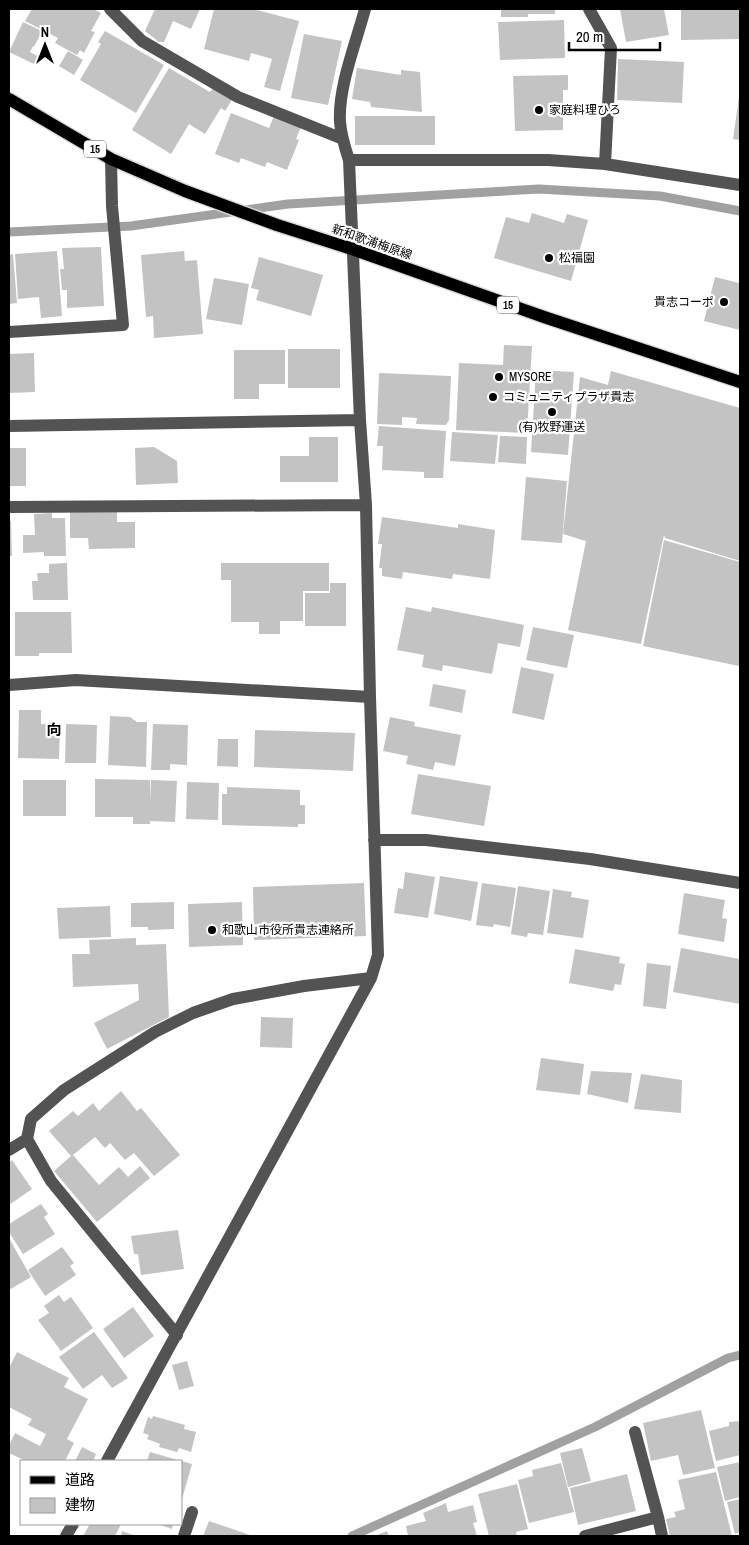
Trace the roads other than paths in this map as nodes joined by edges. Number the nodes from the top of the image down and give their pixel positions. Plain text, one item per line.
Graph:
1 (110, 9) edge
2 (365, 9) edge
3 (589, 9) edge
4 (9, 99) edge
5 (342, 139) junction
6 (111, 159) junction
7 (349, 160) junction
8 (605, 164) junction
9 (740, 185) edge
10 (352, 249) junction
11 (9, 332) edge
12 (740, 382) edge
13 (360, 420) junction
14 (9, 426) edge
15 (366, 505) junction
16 (9, 507) edge
17 (9, 685) edge
18 (370, 698) junction
19 (374, 840) junction
20 (740, 883) edge
21 (371, 978) junction
22 (27, 1138) junction
23 (9, 1150) edge
24 (177, 1335) junction
25 (635, 1432) dead end
26 (108, 1460) edge
27 (192, 1512) dead end
28 (658, 1517) junction
29 (72, 1525) edge
30 (66, 1536) edge
31 (184, 1536) edge
32 (585, 1536) edge
33 (662, 1536) edge

1 - 5 street
2 - 5 street
3 - 8 street
4 - 6 main road, 新和歌浦梅原線 / 15
5 - 7 street
6 - 10 main road, 新和歌浦梅原線 / 15
6 - 11 street
7 - 8 street
7 - 10 street
8 - 9 street
10 - 12 main road, 新和歌浦梅原線 / 15
10 - 13 street
13 - 14 street
13 - 15 street
15 - 16 street
15 - 18 street
17 - 18 street
18 - 19 street
19 - 20 street
19 - 21 street
21 - 22 street
21 - 24 street
22 - 23 street
22 - 24 street
24 - 26 street
25 - 28 street
27 - 31 street
28 - 32 street
28 - 33 street
29 - 30 street

